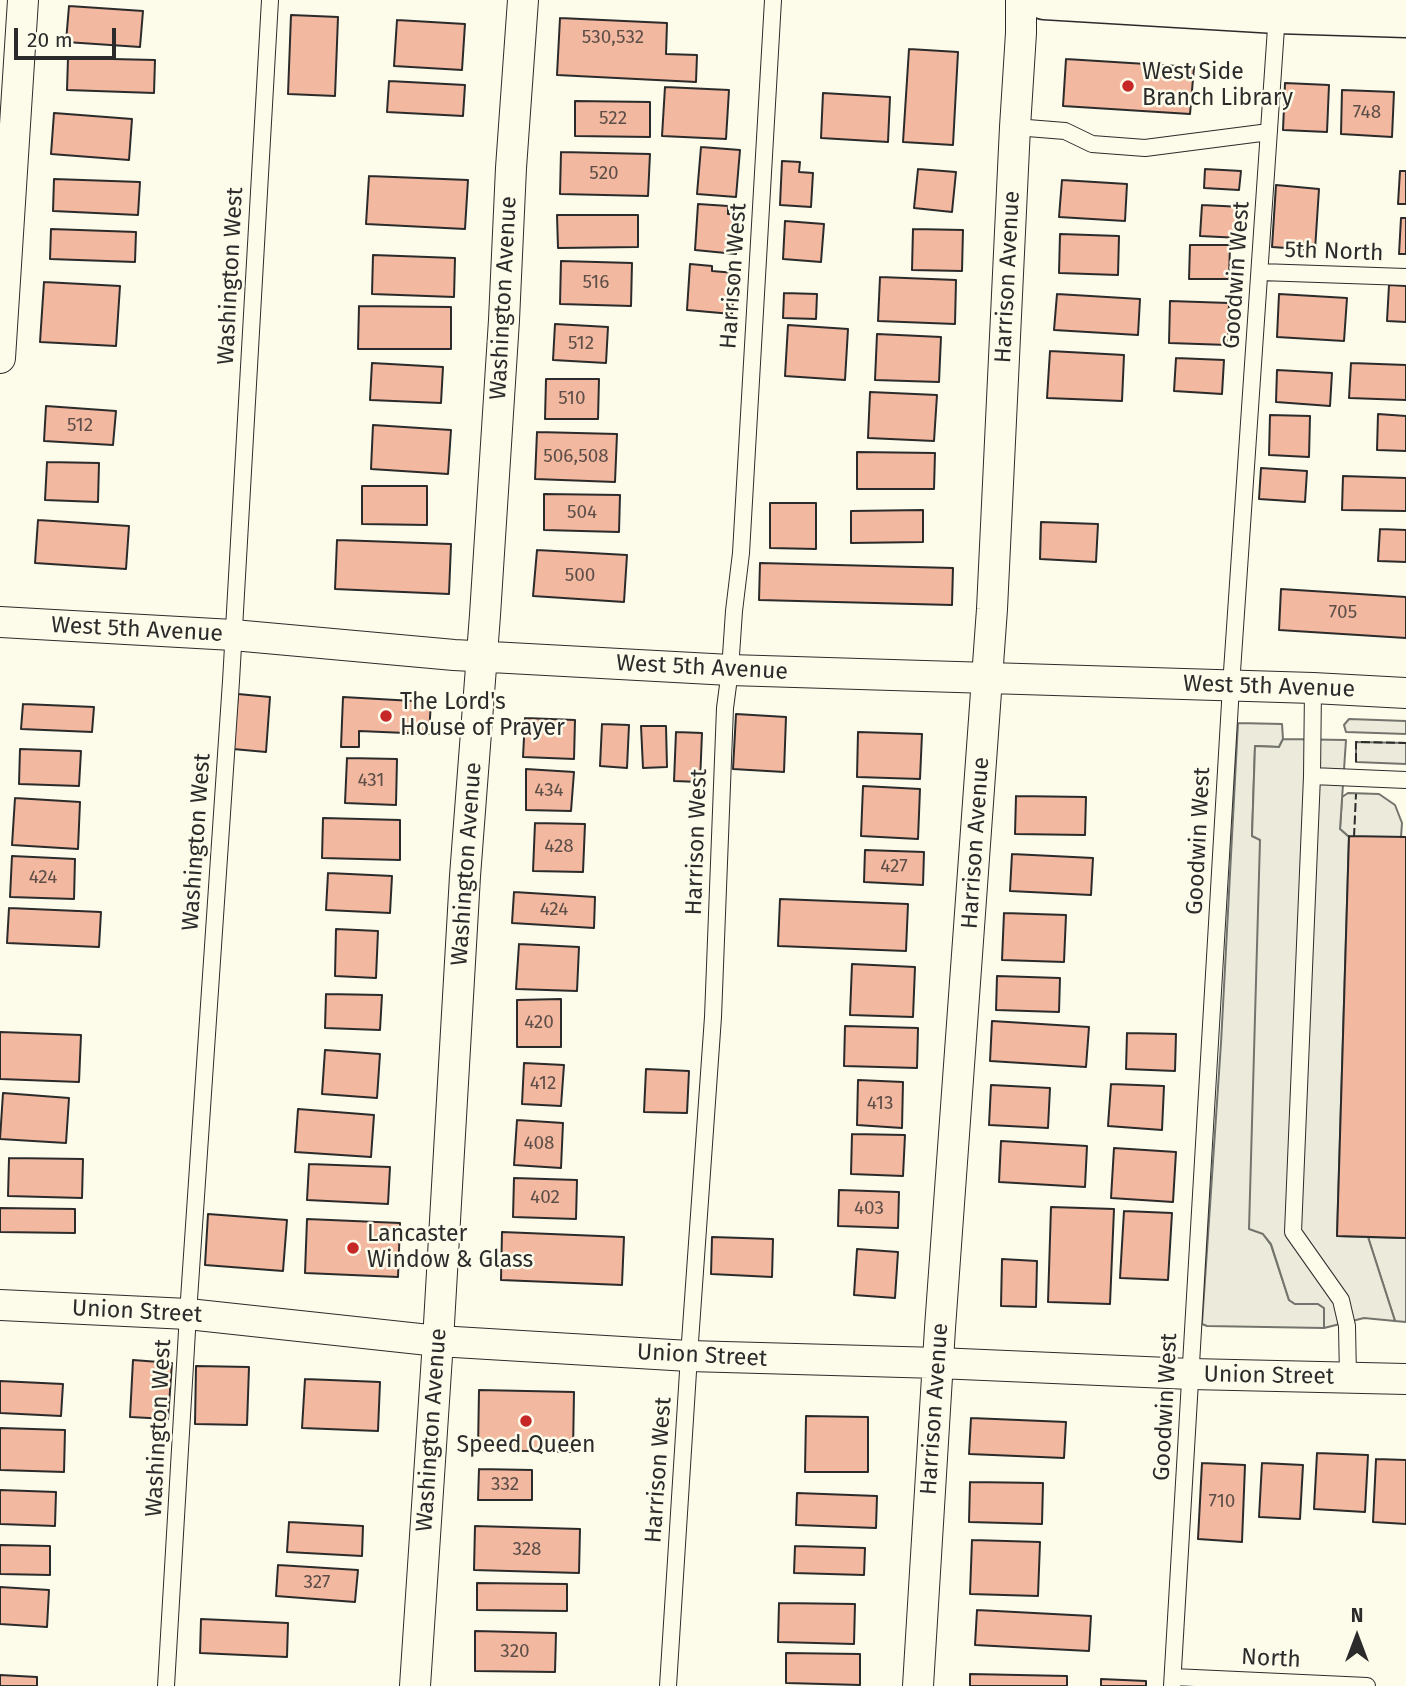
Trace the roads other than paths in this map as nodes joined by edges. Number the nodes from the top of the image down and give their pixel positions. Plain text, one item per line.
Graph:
1 (23, 0) edge
2 (270, 0) edge
3 (523, 0) edge
4 (773, 0) edge
5 (1021, 0) edge
6 (1044, 0) edge
7 (1277, 7) edge
8 (1406, 18) edge
9 (1015, 127) junction
10 (1269, 132) junction
11 (1260, 272) junction
12 (1406, 277) edge
13 (0, 358) edge
14 (0, 622) edge
15 (233, 635) junction
16 (483, 656) junction
17 (730, 670) junction
18 (987, 678) junction
19 (1231, 686) junction
20 (1313, 688) junction
21 (1406, 692) edge
22 (1312, 776) junction
23 (1406, 780) edge
24 (0, 1305) edge
25 (188, 1314) junction
26 (438, 1340) junction
27 (689, 1356) junction
28 (938, 1363) junction
29 (1191, 1374) junction
30 (1348, 1377) junction
31 (1406, 1379) edge
32 (1173, 1681) edge
33 (166, 1686) edge
34 (415, 1686) edge
35 (668, 1686) edge
36 (918, 1686) edge
37 (1367, 1686) edge

1 - 13 street
2 - 15 lane, Washington West
3 - 16 street, Washington Avenue
4 - 17 lane, Harrison West
5 - 9 street, Harrison Avenue
6 - 7 street
7 - 8 street
7 - 10 lane, Goodwin West
9 - 10 lane
9 - 18 street, Harrison Avenue
10 - 11 lane, Goodwin West
11 - 12 lane, 5th North
11 - 19 lane, Goodwin West
14 - 15 street, West 5th Avenue
15 - 16 street, West 5th Avenue
15 - 25 lane, Washington West
16 - 17 street, West 5th Avenue
16 - 26 street, Washington Avenue
17 - 18 street, West 5th Avenue
17 - 27 lane, Harrison West
18 - 19 street, West 5th Avenue
18 - 28 street, Harrison Avenue
19 - 20 street, West 5th Avenue
19 - 29 lane, Goodwin West
20 - 21 street, West 5th Avenue
20 - 22 lane
22 - 23 lane
22 - 30 lane
24 - 25 street, Union Street
25 - 26 street, Union Street
25 - 33 lane, Washington West
26 - 27 street, Union Street
26 - 34 street, Washington Avenue
27 - 28 street, Union Street
27 - 35 lane, Harrison West
28 - 29 street, Union Street
28 - 36 street, Harrison Avenue
29 - 30 street, Union Street
29 - 32 lane, Goodwin West
30 - 31 street, Union Street
32 - 37 lane, North

